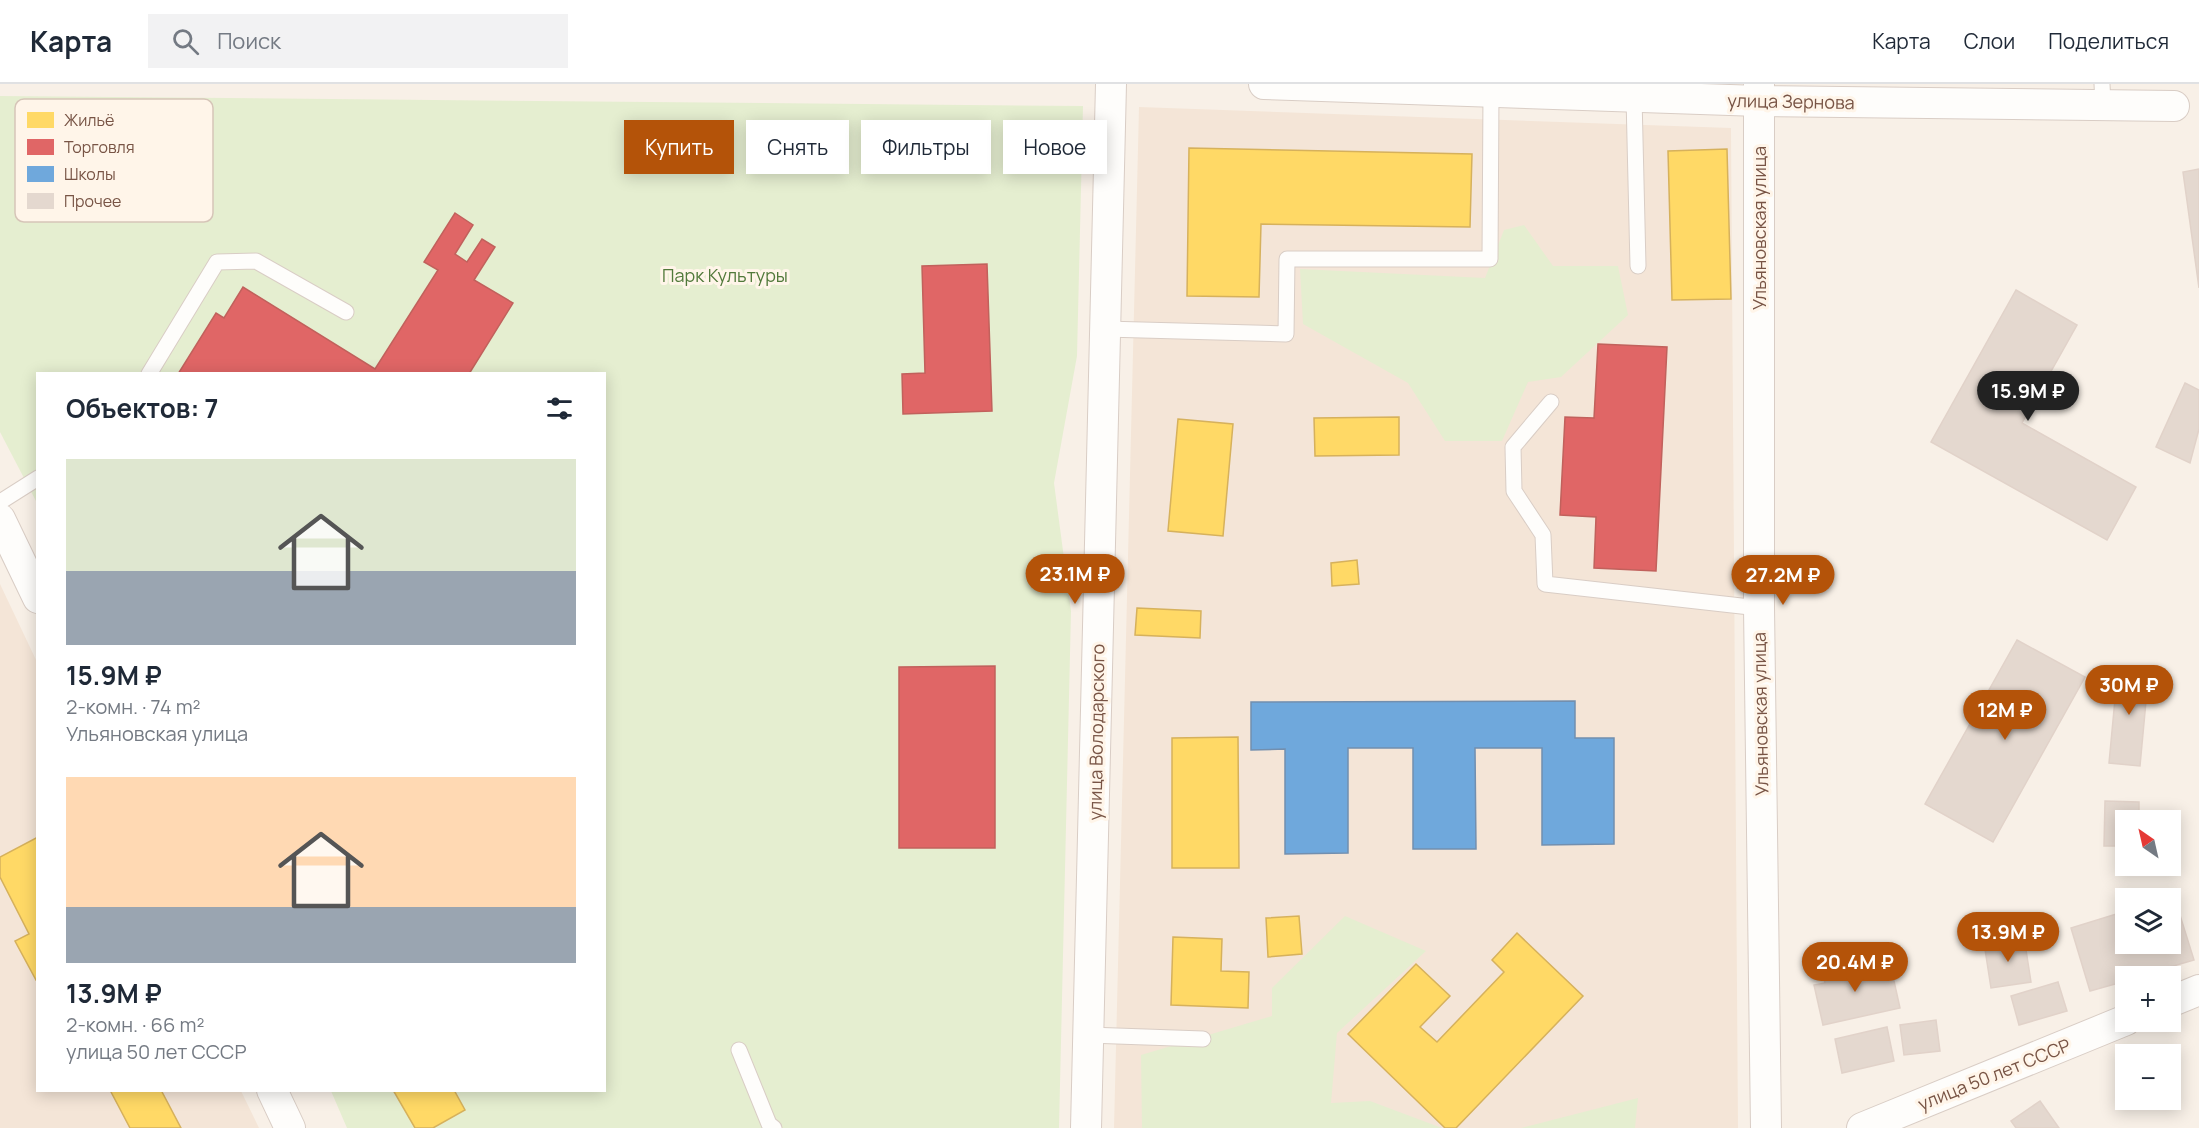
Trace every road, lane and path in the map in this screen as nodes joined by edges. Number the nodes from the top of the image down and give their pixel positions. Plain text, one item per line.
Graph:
1 (1112, 84) edge
2 (1264, 84) edge
3 (1491, 92) junction
4 (1759, 93) edge
5 (2103, 94) edge
6 (1634, 97) junction
7 (2174, 106) dead end
8 (1638, 266) dead end
9 (346, 312) dead end
10 (1105, 329) junction
11 (150, 372) edge
12 (1551, 402) dead end
13 (36, 479) edge
14 (0, 502) edge
15 (0, 519) edge
16 (36, 594) edge
17 (1759, 608) junction
18 (2199, 990) edge
19 (2181, 997) edge
20 (2115, 1024) edge
21 (1089, 1035) junction
22 (1203, 1039) dead end
23 (739, 1050) dead end
24 (273, 1092) edge
25 (290, 1128) edge
26 (774, 1128) edge
27 (1086, 1128) edge
28 (1766, 1128) edge
29 (1862, 1128) edge

1 - 10 street, улица Володарского
2 - 3 street, улица Зернова
3 - 6 street, улица Зернова
3 - 10 lane
4 - 5 street, улица Зернова
4 - 6 street, улица Зернова
4 - 17 street, Ульяновская улица
5 - 7 street, улица Зернова
6 - 8 lane
9 - 11 lane
10 - 21 street, улица Володарского
12 - 17 lane
13 - 14 lane
15 - 16 street
17 - 28 street, Ульяновская улица
18 - 19 street
20 - 29 street, улица 50 лет СССР
21 - 22 lane
21 - 27 street, улица Володарского
23 - 26 lane
24 - 25 street

